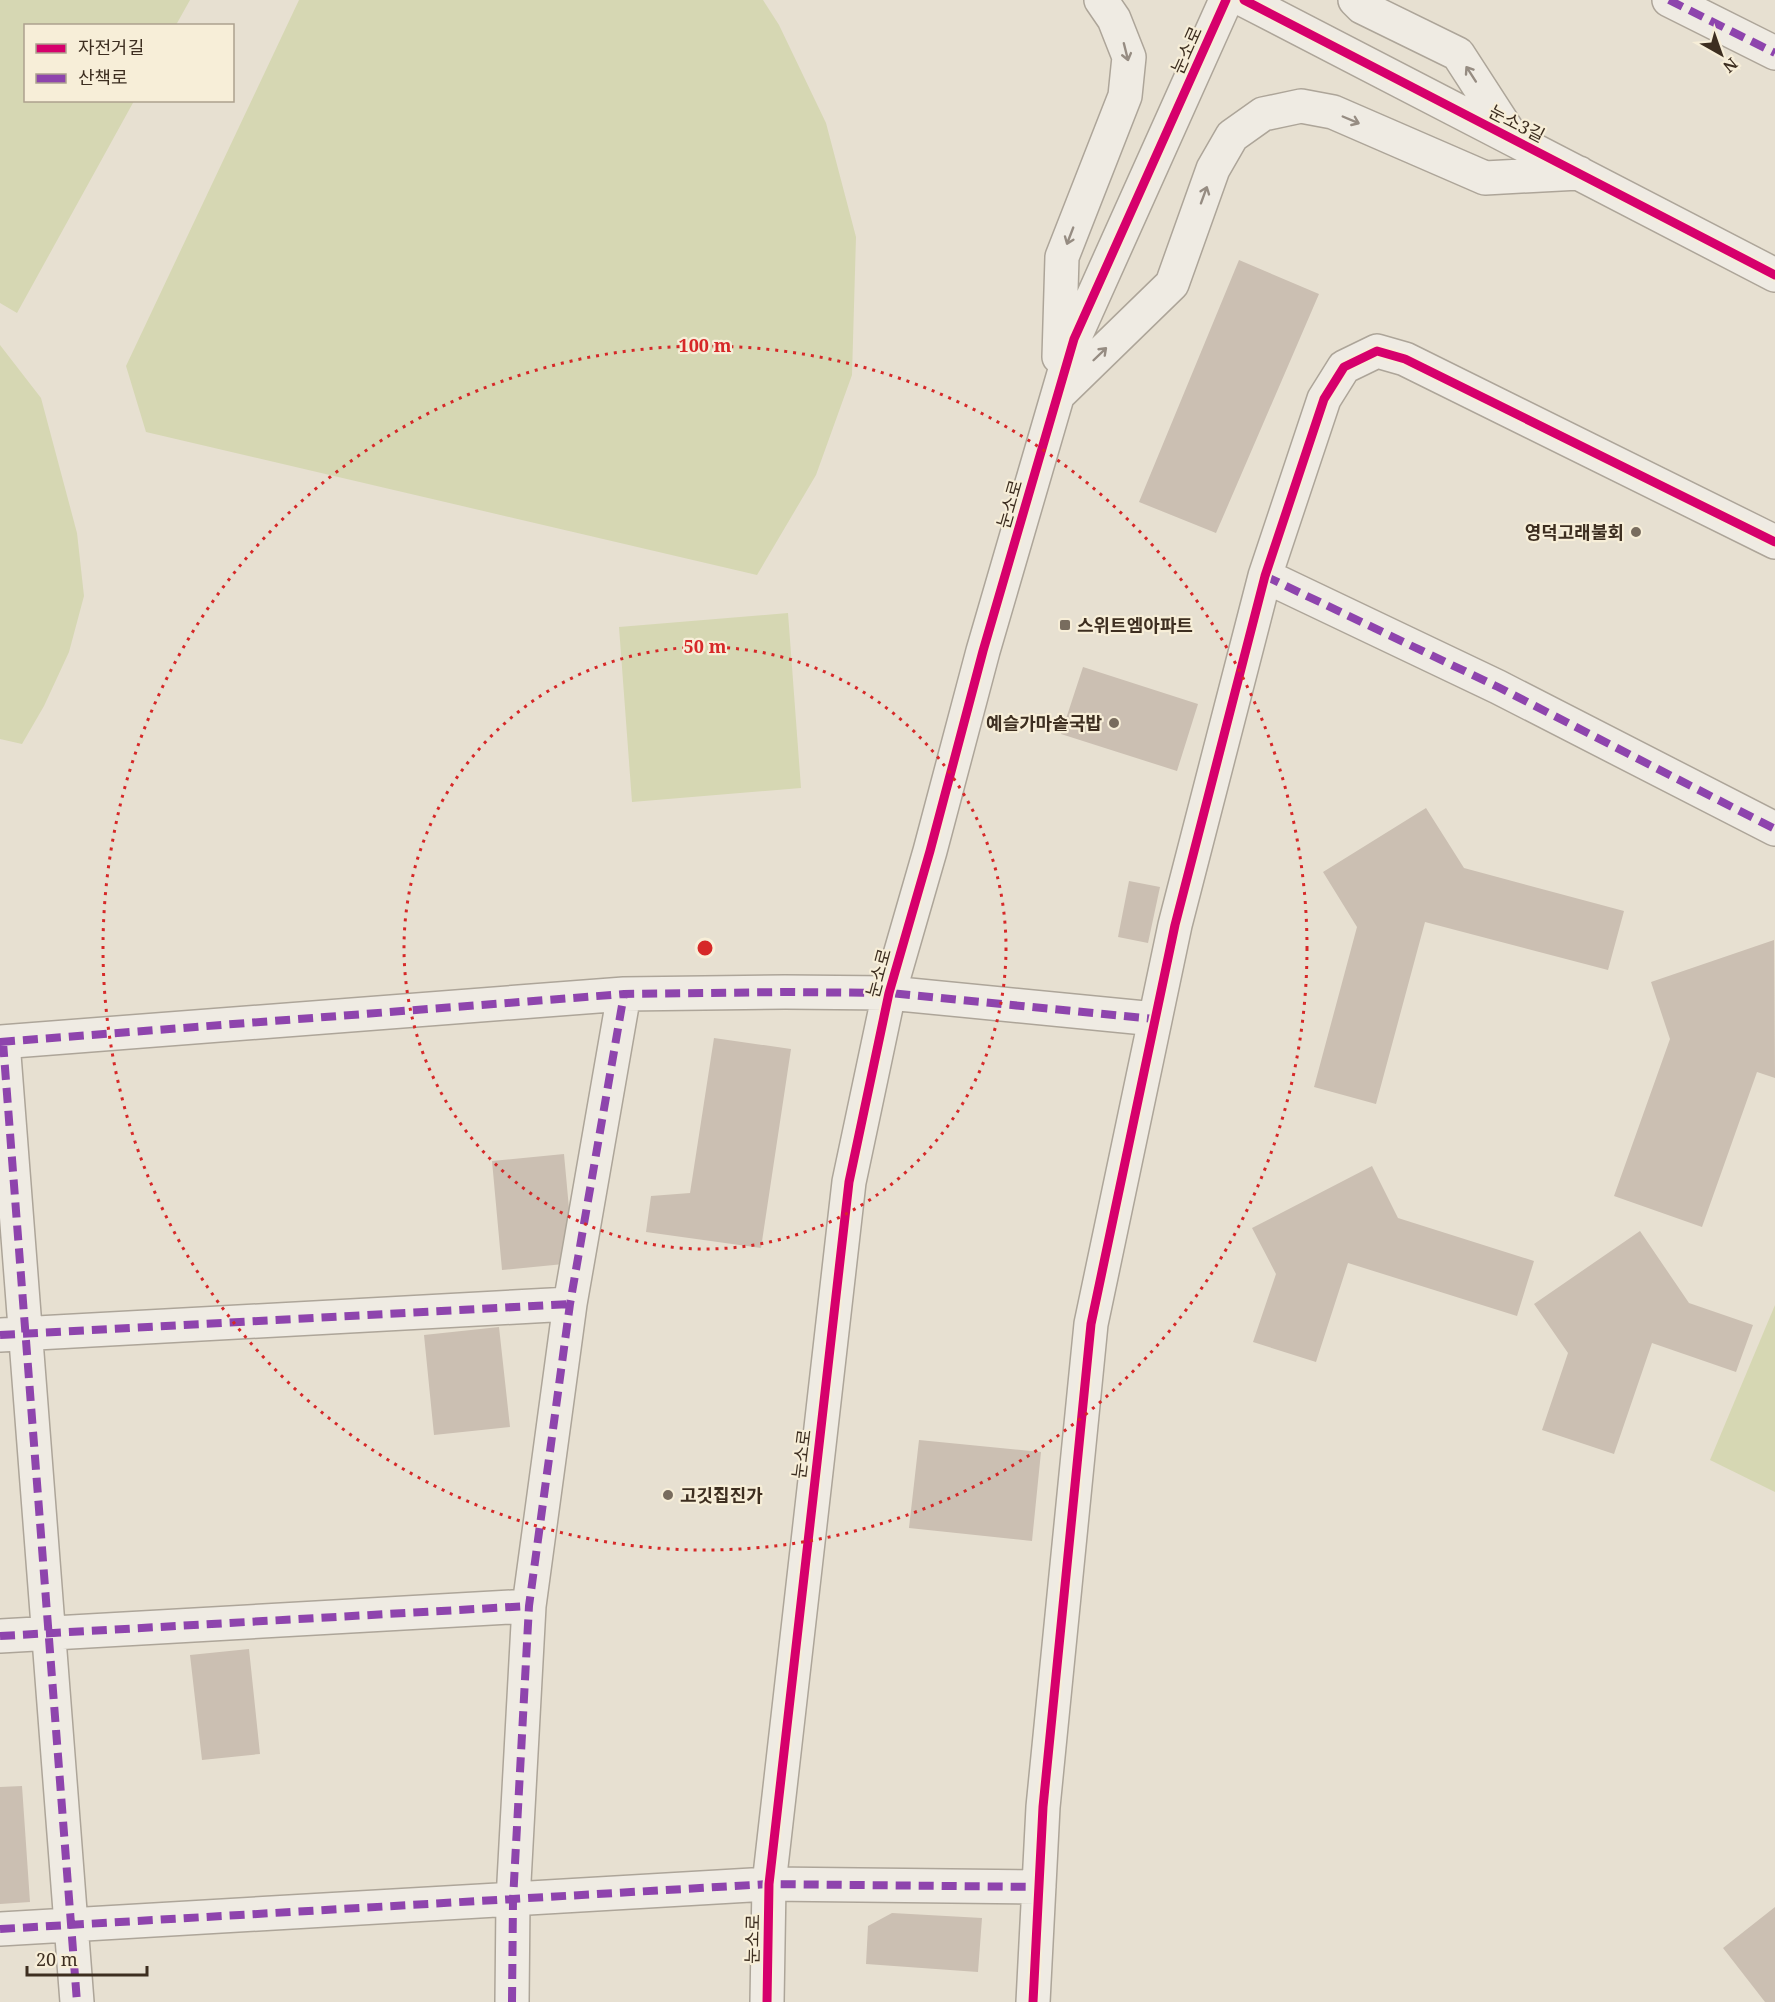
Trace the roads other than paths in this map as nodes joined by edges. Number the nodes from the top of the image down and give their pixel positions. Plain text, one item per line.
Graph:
1 (1101, 0) edge
2 (1226, 0) edge
3 (1244, 0) edge
4 (1355, 0) edge
5 (1669, 0) edge
6 (1775, 53) edge
7 (1514, 140) junction
8 (1579, 173) junction
9 (1775, 276) edge
10 (1058, 395) junction
11 (1775, 542) edge
12 (1265, 576) junction
13 (1775, 829) edge
14 (889, 993) junction
15 (624, 994) junction
16 (1155, 1019) junction
17 (1, 1042) edge
18 (570, 1304) junction
19 (13, 1334) edge
20 (529, 1606) junction
21 (48, 1633) junction
22 (0, 1636) edge
23 (769, 1884) junction
24 (1039, 1887) junction
25 (513, 1900) junction
26 (71, 1924) junction
27 (0, 1929) edge
28 (77, 2002) edge
29 (512, 2002) edge
30 (767, 2002) edge
31 (1033, 2002) edge

1 -> 10 street
2 - 10 street, 눈소로
3 - 7 street, 눈소3길
7 -> 4 street
5 - 6 street
7 - 8 street, 눈소3길
8 - 9 street, 눈소3길
10 -> 8 street
10 - 14 street, 눈소로
11 - 12 street
12 - 13 street
12 - 16 street
14 - 15 street
14 - 16 street
14 - 23 street, 눈소로
15 - 17 street
15 - 18 street
16 - 24 street
17 - 19 street
18 - 19 street
18 - 20 street
19 - 21 street
20 - 21 street
20 - 25 street
21 - 22 street
21 - 26 street
23 - 24 street
23 - 25 street
23 - 30 street, 눈소로
24 - 31 street
25 - 26 street
25 - 29 street
26 - 27 street
26 - 28 street

